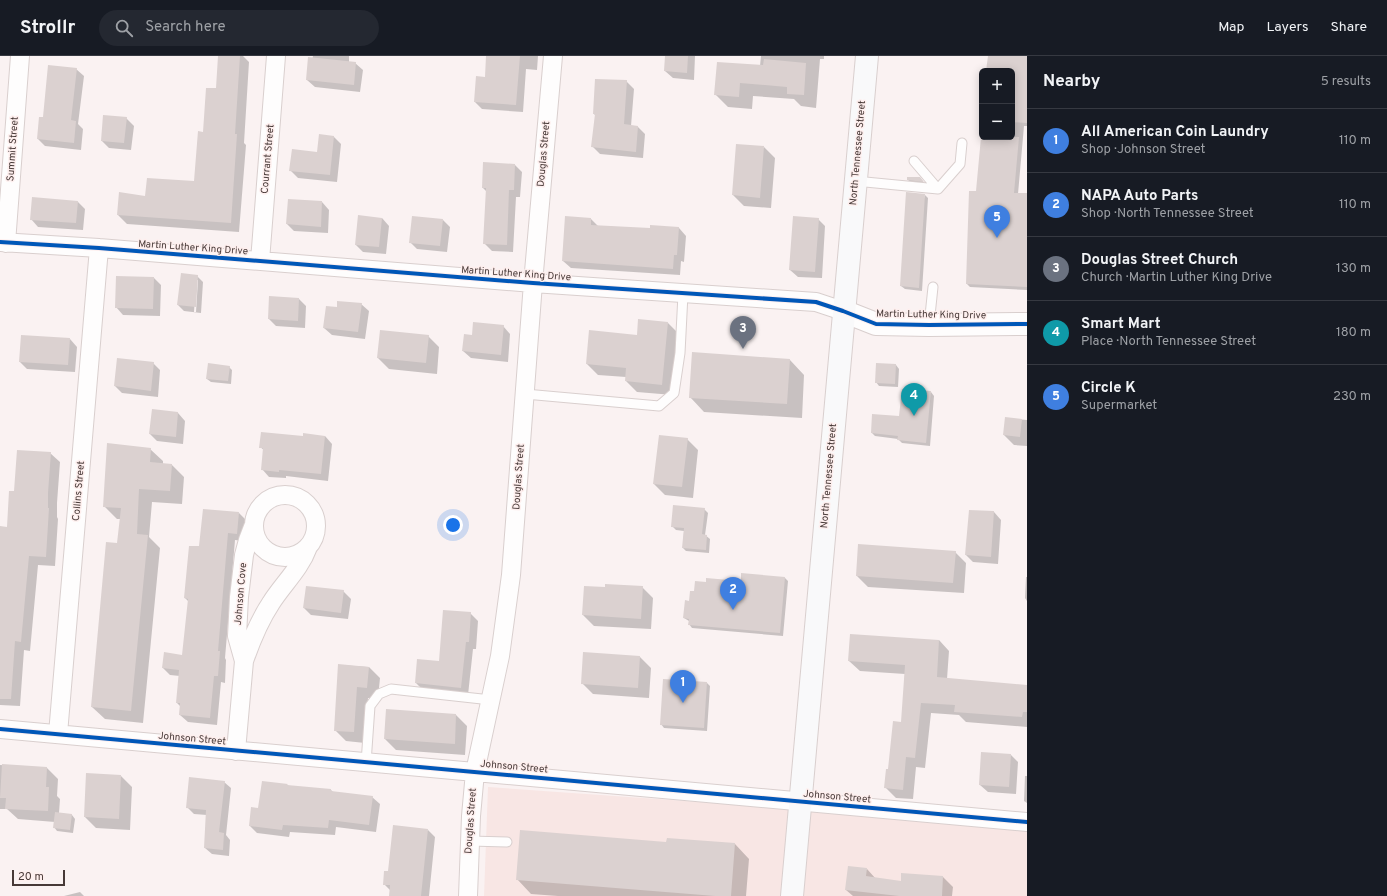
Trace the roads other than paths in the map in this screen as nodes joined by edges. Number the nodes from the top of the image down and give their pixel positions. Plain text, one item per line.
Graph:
1 (20, 56) edge
2 (276, 56) edge
3 (553, 56) edge
4 (867, 56) edge
5 (962, 142) dead end
6 (914, 161) dead end
7 (855, 181) junction
8 (938, 189) junction
9 (3, 242) edge
10 (99, 248) junction
11 (260, 261) junction
12 (533, 284) junction
13 (933, 287) dead end
14 (683, 294) junction
15 (843, 311) junction
16 (1027, 324) edge
17 (929, 325) junction
18 (525, 394) junction
19 (253, 527) junction
20 (308, 547) junction
21 (244, 661) junction
22 (491, 700) junction
23 (0, 729) edge
24 (58, 734) junction
25 (236, 751) junction
26 (366, 763) junction
27 (475, 772) junction
28 (800, 802) junction
29 (1027, 822) edge
30 (470, 841) junction
31 (507, 842) dead end
32 (468, 896) edge
33 (792, 896) edge

1 - 9 street, Summit Street
2 - 11 street, Courrant Street
3 - 12 street, Douglas Street
4 - 7 main road, North Tennessee Street
5 - 8 lane
6 - 8 lane
7 - 8 lane
7 - 15 main road, North Tennessee Street
9 - 10 street, Martin Luther King Drive
10 - 11 street, Martin Luther King Drive
10 - 24 street, Collins Street
11 - 12 street, Martin Luther King Drive
12 - 14 street, Martin Luther King Drive
12 - 18 street, Douglas Street
13 - 17 lane
14 - 15 street, Martin Luther King Drive
14 - 18 lane
15 - 17 street, Martin Luther King Drive
15 - 28 main road, North Tennessee Street
16 - 17 street, Martin Luther King Drive
18 - 22 street, Douglas Street
19 - 20 street
19 - 20 street, Johnson Cove
19 - 21 street, Johnson Cove
20 - 21 street, Johnson Cove
21 - 25 street, Johnson Cove
22 - 26 lane
22 - 27 street, Douglas Street
23 - 24 street, Johnson Street
24 - 25 street, Johnson Street
25 - 26 street, Johnson Street
26 - 27 street, Johnson Street
27 - 28 street, Johnson Street
27 - 30 street, Douglas Street
28 - 29 street, Johnson Street
28 - 33 main road, North Tennessee Street
30 - 31 lane
30 - 32 street, Douglas Street

